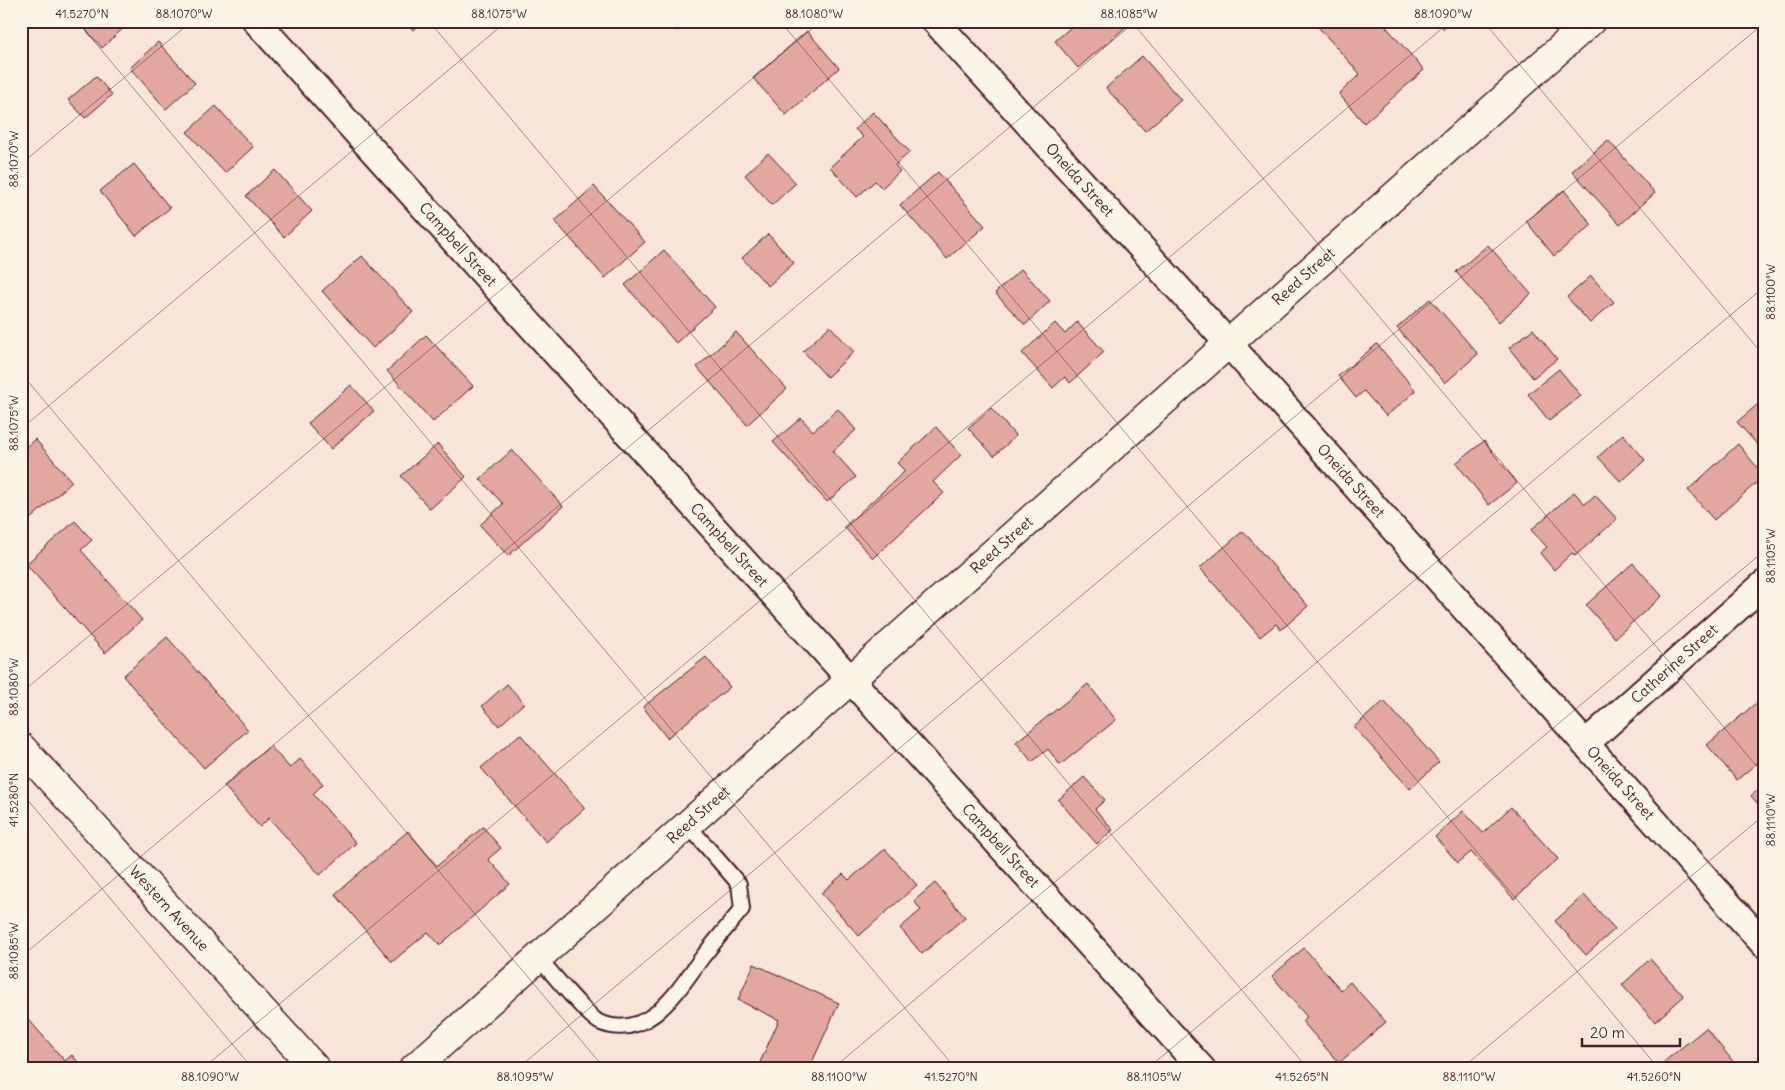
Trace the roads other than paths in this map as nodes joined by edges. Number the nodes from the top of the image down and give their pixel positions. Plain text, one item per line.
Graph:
1 (256, 21) edge
2 (935, 21) edge
3 (1591, 21) edge
4 (1228, 343) junction
5 (1764, 584) edge
6 (850, 679) junction
7 (1585, 744) junction
8 (21, 747) edge
9 (687, 824) junction
10 (1764, 944) edge
11 (538, 957) junction
12 (316, 1069) edge
13 (413, 1069) edge
14 (1202, 1069) edge

1 - 6 street, Campbell Street
2 - 4 street, Oneida Street
3 - 4 street, Reed Street
4 - 6 street, Reed Street
4 - 7 street, Oneida Street
5 - 7 street, Catherine Street
6 - 9 street, Reed Street
6 - 14 street, Campbell Street
7 - 10 street, Oneida Street
8 - 12 street, Western Avenue
9 - 11 street, Reed Street
9 - 11 lane
11 - 13 street, Reed Street

